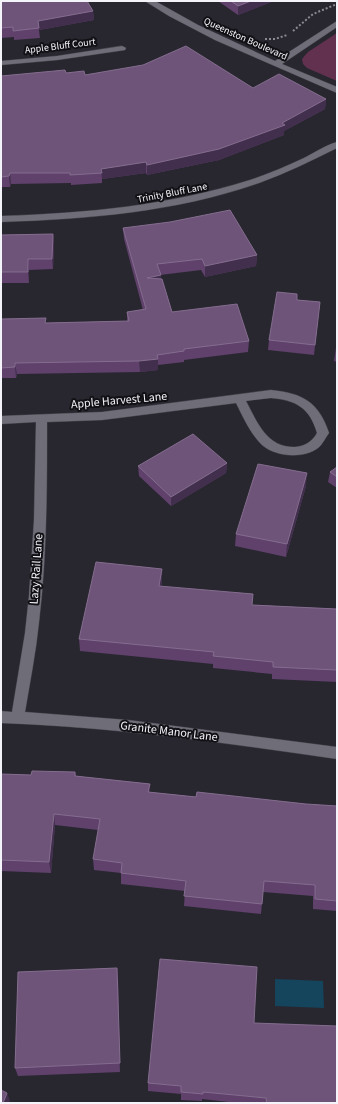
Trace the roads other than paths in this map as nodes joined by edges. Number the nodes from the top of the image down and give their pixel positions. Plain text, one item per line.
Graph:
1 (149, 1) edge
2 (337, 23) edge
3 (122, 48) dead end
4 (1, 63) edge
5 (276, 64) junction
6 (337, 90) edge
7 (337, 145) edge
8 (1, 219) edge
9 (239, 399) junction
10 (42, 419) junction
11 (1, 420) edge
12 (1, 717) edge
13 (18, 717) junction
14 (337, 753) edge

1 - 5 street, Queenston Boulevard
2 - 5 street
3 - 4 street, Apple Bluff Court
5 - 6 street, Queenston Boulevard
7 - 8 street, Trinity Bluff Lane
9 - 9 street, Apple Harvest Lane
9 - 10 street, Apple Harvest Lane
10 - 11 street, Apple Harvest Lane
10 - 13 street, Lazy Rail Lane
12 - 13 street, Granite Manor Lane
13 - 14 street, Granite Manor Lane

